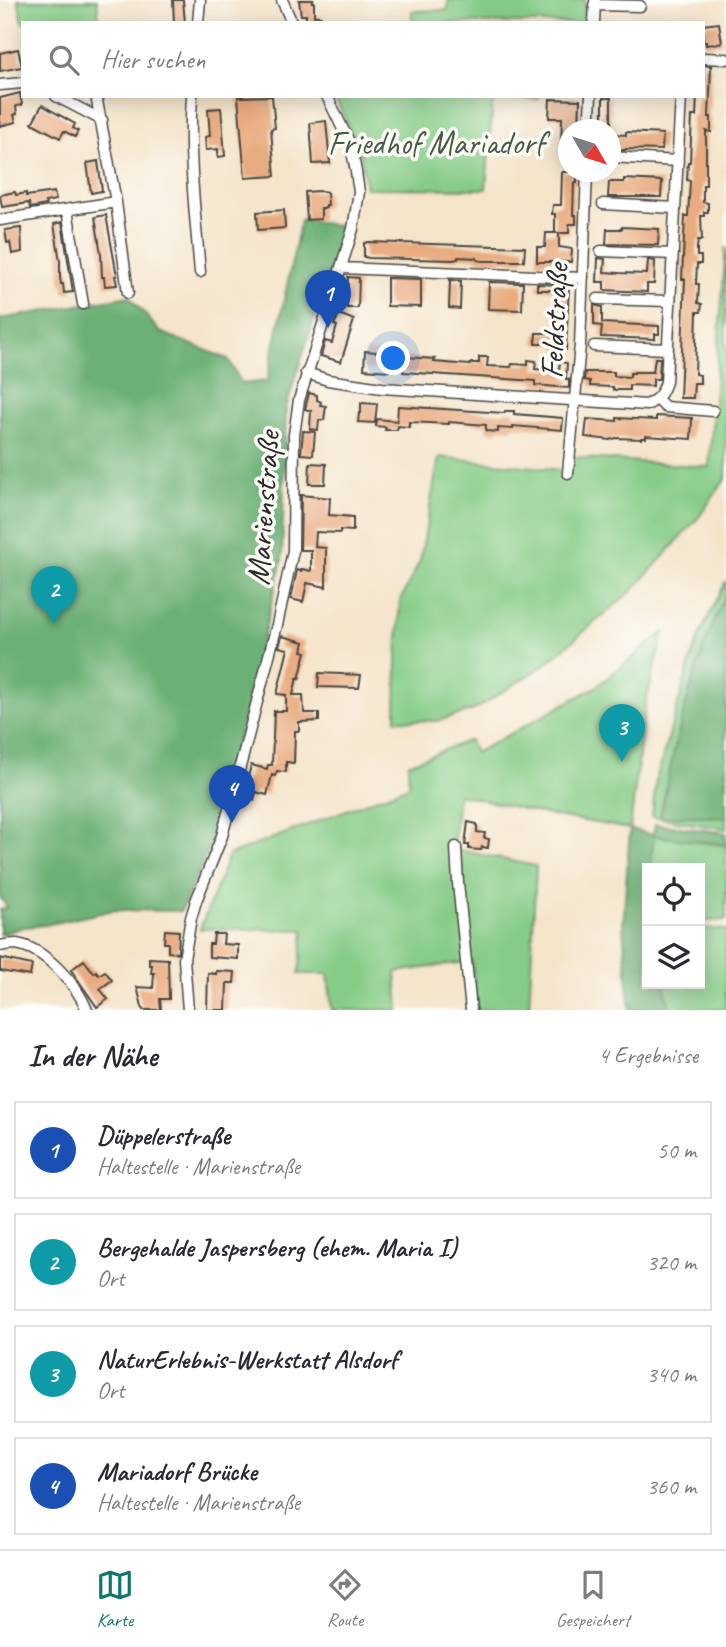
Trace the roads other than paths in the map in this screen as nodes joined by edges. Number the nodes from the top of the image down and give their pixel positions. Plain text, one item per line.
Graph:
1 (200, 0) edge
2 (282, 0) edge
3 (594, 2) edge
4 (640, 6) dead end
5 (198, 21) edge
6 (291, 21) edge
7 (594, 21) edge
8 (705, 58) edge
9 (726, 59) edge
10 (21, 83) edge
11 (0, 85) edge
12 (62, 98) edge
13 (98, 98) edge
14 (192, 98) edge
15 (328, 98) edge
16 (591, 98) edge
17 (681, 98) edge
18 (590, 119) edge
19 (102, 120) junction
20 (621, 158) edge
21 (678, 161) junction
22 (587, 182) edge
23 (116, 202) junction
24 (603, 204) dead end
25 (675, 208) junction
26 (67, 209) junction
27 (0, 220) edge
28 (601, 251) dead end
29 (673, 254) junction
30 (341, 268) junction
31 (201, 272) dead end
32 (583, 278) junction
33 (128, 293) dead end
34 (598, 299) dead end
35 (670, 301) junction
36 (83, 304) dead end
37 (594, 346) dead end
38 (668, 349) junction
39 (306, 373) junction
40 (657, 399) junction
41 (575, 400) junction
42 (713, 411) dead end
43 (568, 472) dead end
44 (457, 847) dead end
45 (0, 946) edge
46 (87, 1010) edge
47 (188, 1010) edge
48 (471, 1010) edge

1 - 5 street
2 - 6 street
3 - 4 street
3 - 7 street
8 - 9 street
10 - 11 street
12 - 19 street
13 - 19 street
14 - 31 street
15 - 30 street, Marienstraße
16 - 18 street
17 - 21 street
19 - 23 street
20 - 21 street
21 - 25 street
22 - 32 street, Feldstraße
23 - 26 street
23 - 33 street
24 - 25 street
25 - 29 street
26 - 27 street
26 - 36 street
28 - 29 street
29 - 35 street
30 - 32 street
30 - 39 street, Marienstraße
32 - 41 street, Feldstraße
34 - 35 street
35 - 38 street
37 - 38 street
38 - 40 street
39 - 41 street
39 - 47 street, Marienstraße
40 - 41 street
40 - 42 street
41 - 43 street, Feldstraße
44 - 48 street
45 - 46 street

